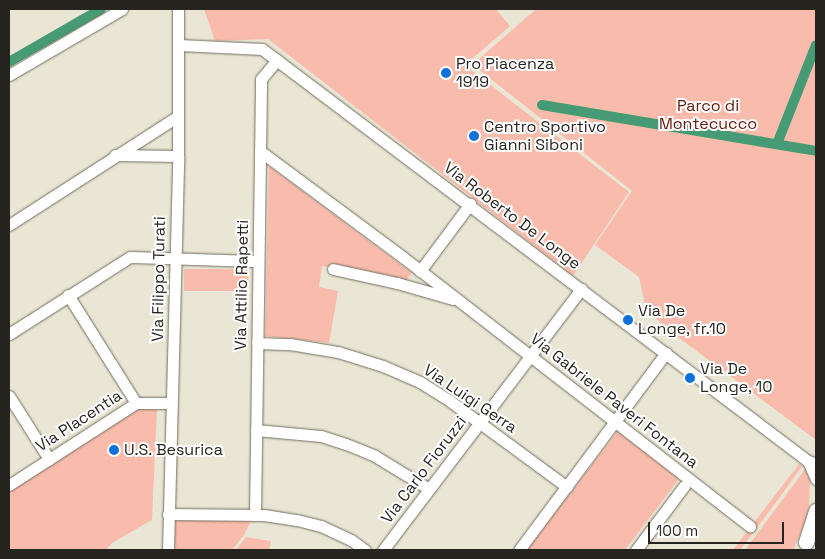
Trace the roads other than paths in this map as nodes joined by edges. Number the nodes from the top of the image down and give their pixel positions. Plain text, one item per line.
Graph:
1 (122, 9) edge
2 (178, 9) edge
3 (179, 45) junction
4 (277, 60) junction
5 (9, 75) edge
6 (178, 116) junction
7 (260, 151) junction
8 (115, 155) junction
9 (178, 156) junction
10 (470, 204) junction
11 (9, 225) edge
12 (175, 260) junction
13 (257, 262) junction
14 (334, 269) dead end
15 (420, 271) junction
16 (581, 289) junction
17 (68, 295) junction
18 (459, 301) junction
19 (9, 334) edge
20 (258, 343) junction
21 (666, 353) junction
22 (531, 356) junction
23 (9, 396) edge
24 (136, 403) junction
25 (171, 403) junction
26 (480, 422) junction
27 (616, 422) junction
28 (256, 430) junction
29 (50, 459) junction
30 (812, 462) edge
31 (816, 479) edge
32 (9, 484) edge
33 (684, 486) dead end
34 (567, 487) junction
35 (429, 489) junction
36 (816, 511) edge
37 (168, 514) junction
38 (255, 515) junction
39 (750, 526) dead end
40 (808, 542) edge
41 (168, 550) edge
42 (365, 550) edge
43 (383, 550) edge
44 (519, 550) edge
45 (636, 550) edge

1 - 5 street
2 - 3 street, Via Filippo Turati
3 - 4 street, Via Roberto De Longe
3 - 6 street, Via Filippo Turati
4 - 7 street, Via Attilio Rapetti
4 - 10 street, Via Roberto De Longe
6 - 8 street
6 - 9 street, Via Filippo Turati
7 - 13 street, Via Attilio Rapetti
7 - 15 street, Via Gabriele Paveri Fontana
8 - 9 street
8 - 11 street
9 - 12 street, Via Filippo Turati
10 - 15 street
10 - 16 street, Via Roberto De Longe
12 - 13 street
12 - 17 street
12 - 25 street, Via Filippo Turati
13 - 20 street, Via Attilio Rapetti
14 - 18 street, Via Gabriele Paveri Fontana
15 - 18 street, Via Gabriele Paveri Fontana
16 - 21 street, Via Roberto De Longe
16 - 22 street, Via Carlo Fioruzzi
17 - 19 street
17 - 24 street
18 - 22 street, Via Gabriele Paveri Fontana
20 - 26 street, Via Luigi Gerra
20 - 28 street, Via Attilio Rapetti
21 - 27 street
21 - 30 street, Via Roberto De Longe
22 - 26 street, Via Carlo Fioruzzi
22 - 27 street, Via Gabriele Paveri Fontana
23 - 29 street
24 - 25 street, Via Placentia
24 - 29 street, Via Placentia
25 - 37 street, Via Filippo Turati
26 - 34 street, Via Luigi Gerra
26 - 35 street, Via Carlo Fioruzzi
27 - 34 street
27 - 39 street, Via Gabriele Paveri Fontana
28 - 35 street
28 - 38 street, Via Attilio Rapetti
29 - 32 street, Via Placentia
30 - 31 street
33 - 45 street
34 - 44 street
35 - 43 street, Via Carlo Fioruzzi
36 - 40 main road
37 - 38 street
37 - 41 street, Via Filippo Turati
38 - 42 street

